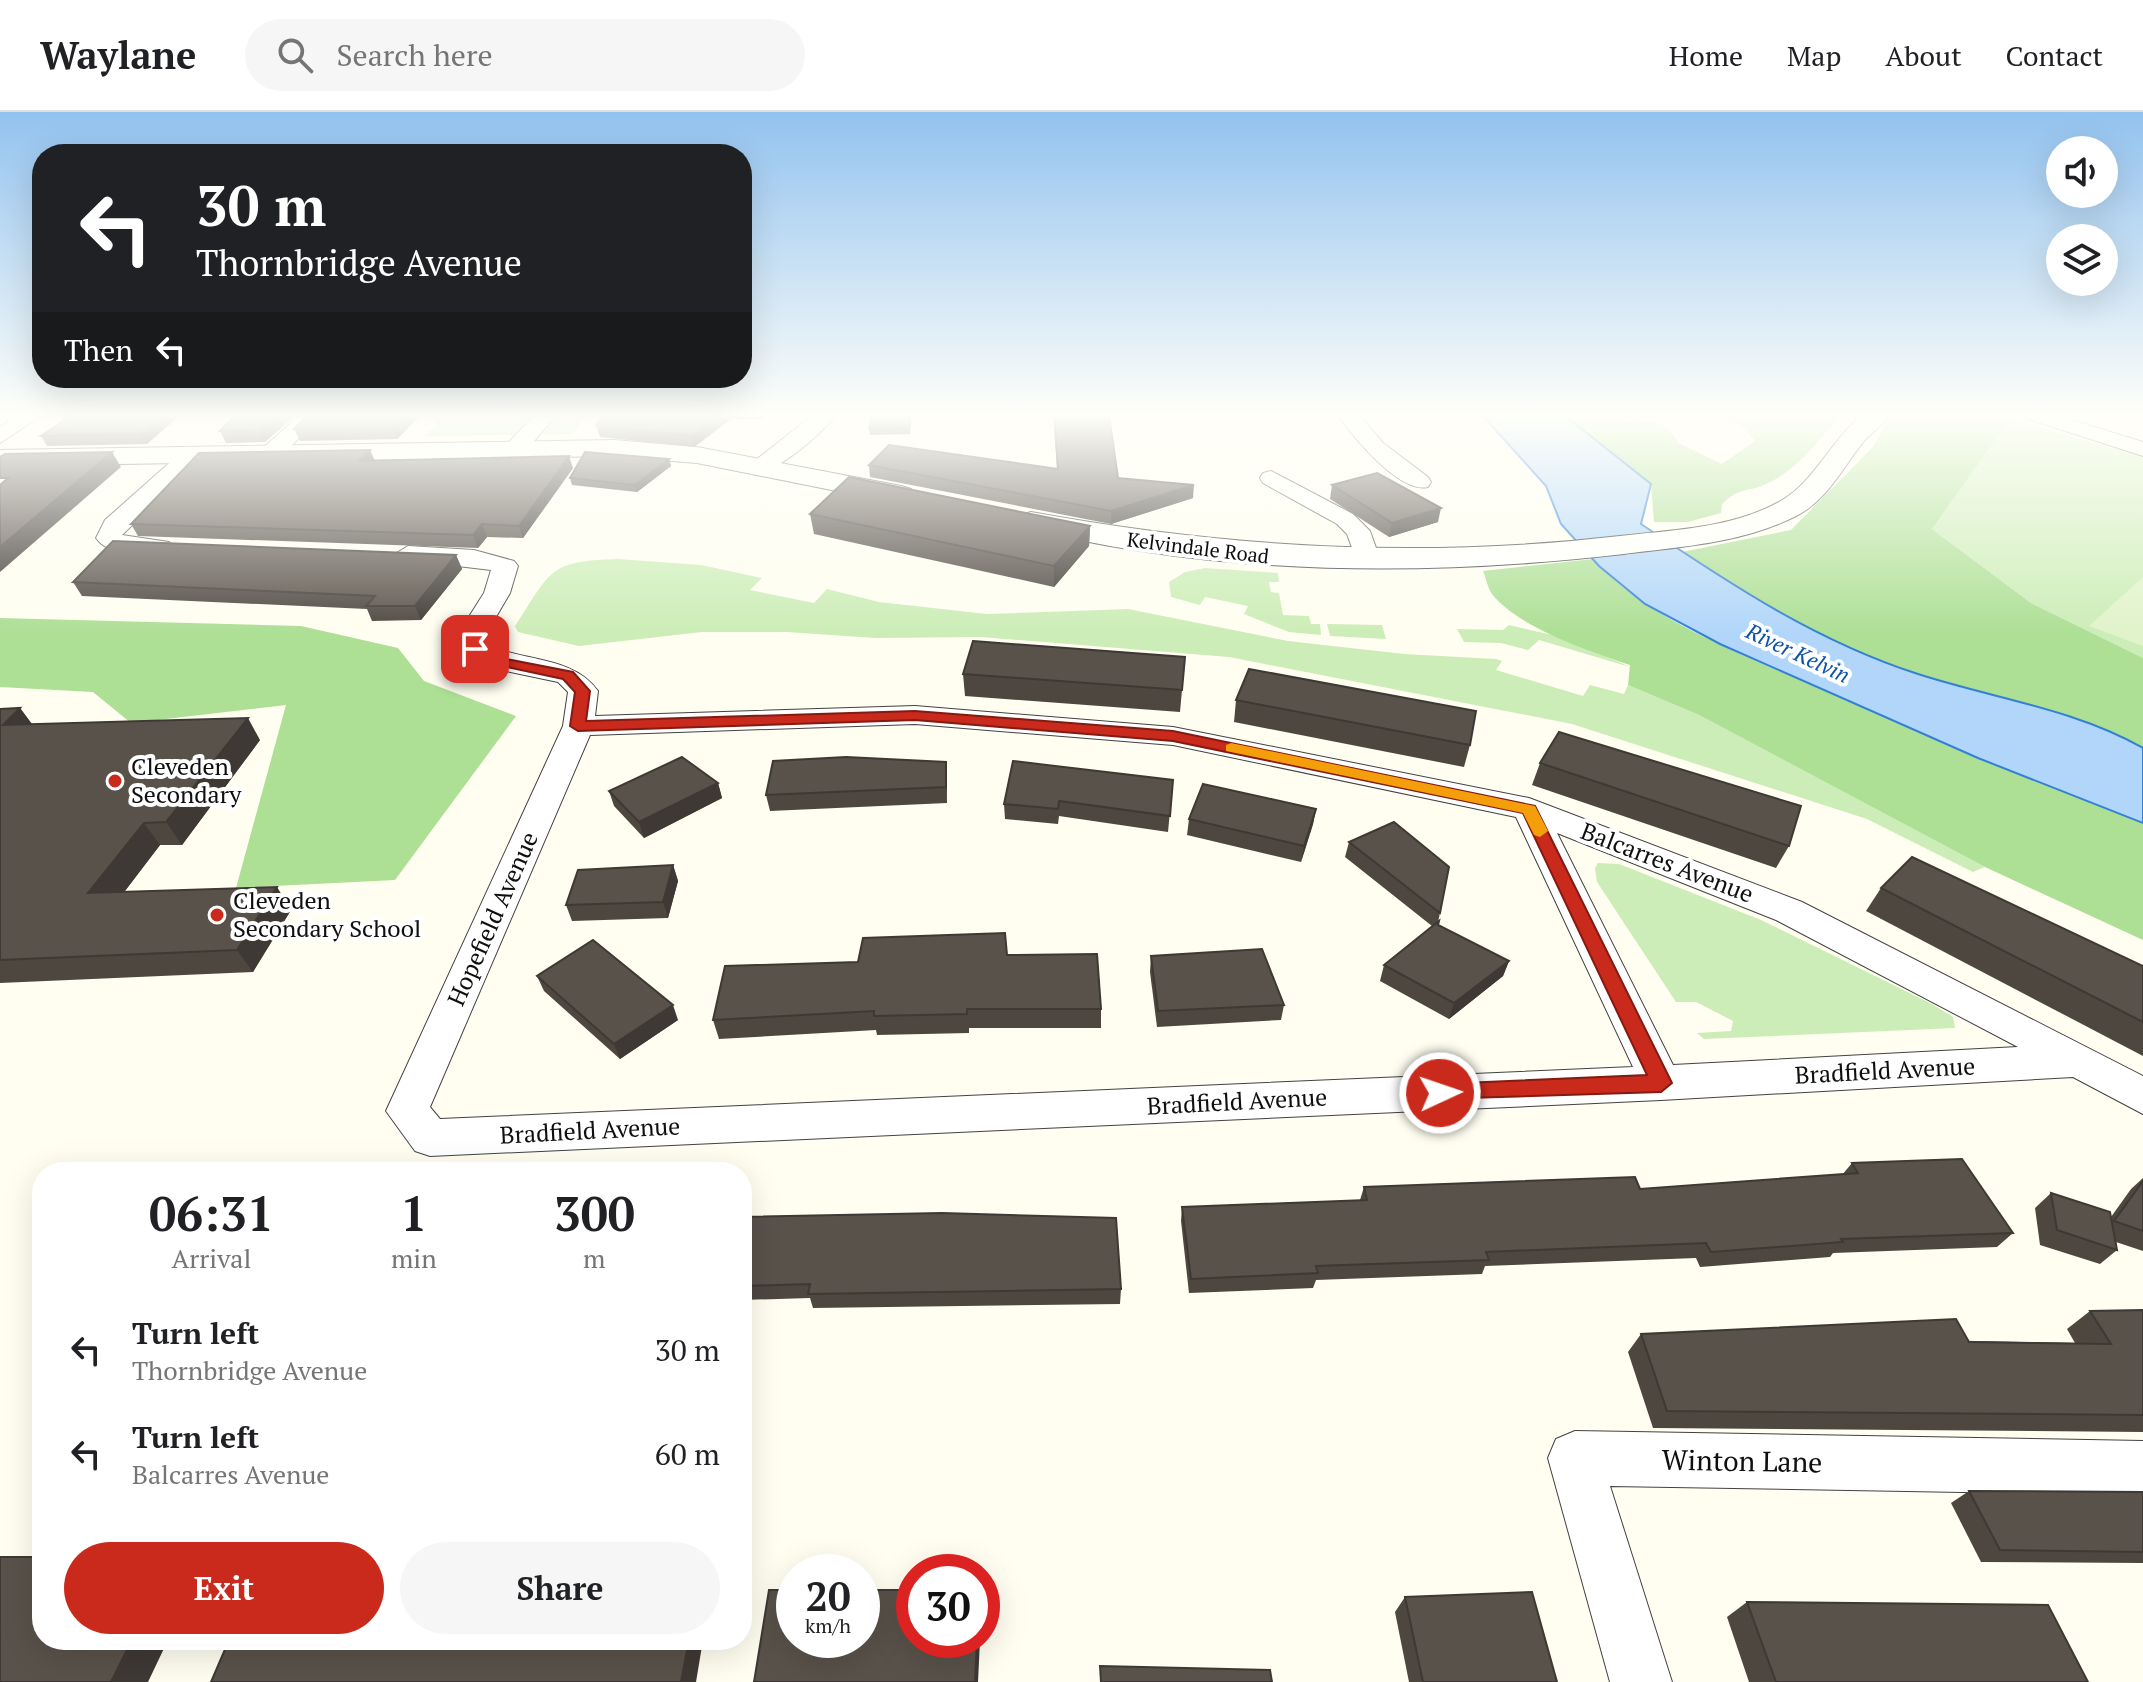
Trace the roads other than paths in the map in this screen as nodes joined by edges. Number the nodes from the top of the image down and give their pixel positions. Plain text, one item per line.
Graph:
1 (155, 488) edge
2 (866, 488) edge
3 (1290, 488) edge
4 (1814, 488) edge
5 (930, 501) edge
6 (1008, 517) edge
7 (189, 548) edge
8 (377, 553) edge
9 (1368, 562) junction
10 (578, 726) junction
11 (1529, 809) junction
12 (2079, 1060) junction
13 (1661, 1083) junction
14 (2143, 1097) edge
15 (407, 1111) joint
16 (2143, 1468) edge
17 (1641, 1682) edge

1 - 7 street
2 - 5 street
3 - 9 street
4 - 9 street, Kelvindale Road
6 - 9 street, Kelvindale Road
8 - 10 street
10 - 11 street, Balcarres Avenue
10 - 15 street, Hopefield Avenue
11 - 12 street, Balcarres Avenue
11 - 13 street
12 - 13 street, Bradfield Avenue
12 - 14 street, Balcarres Avenue
13 - 15 street, Bradfield Avenue
16 - 17 street, Winton Lane

